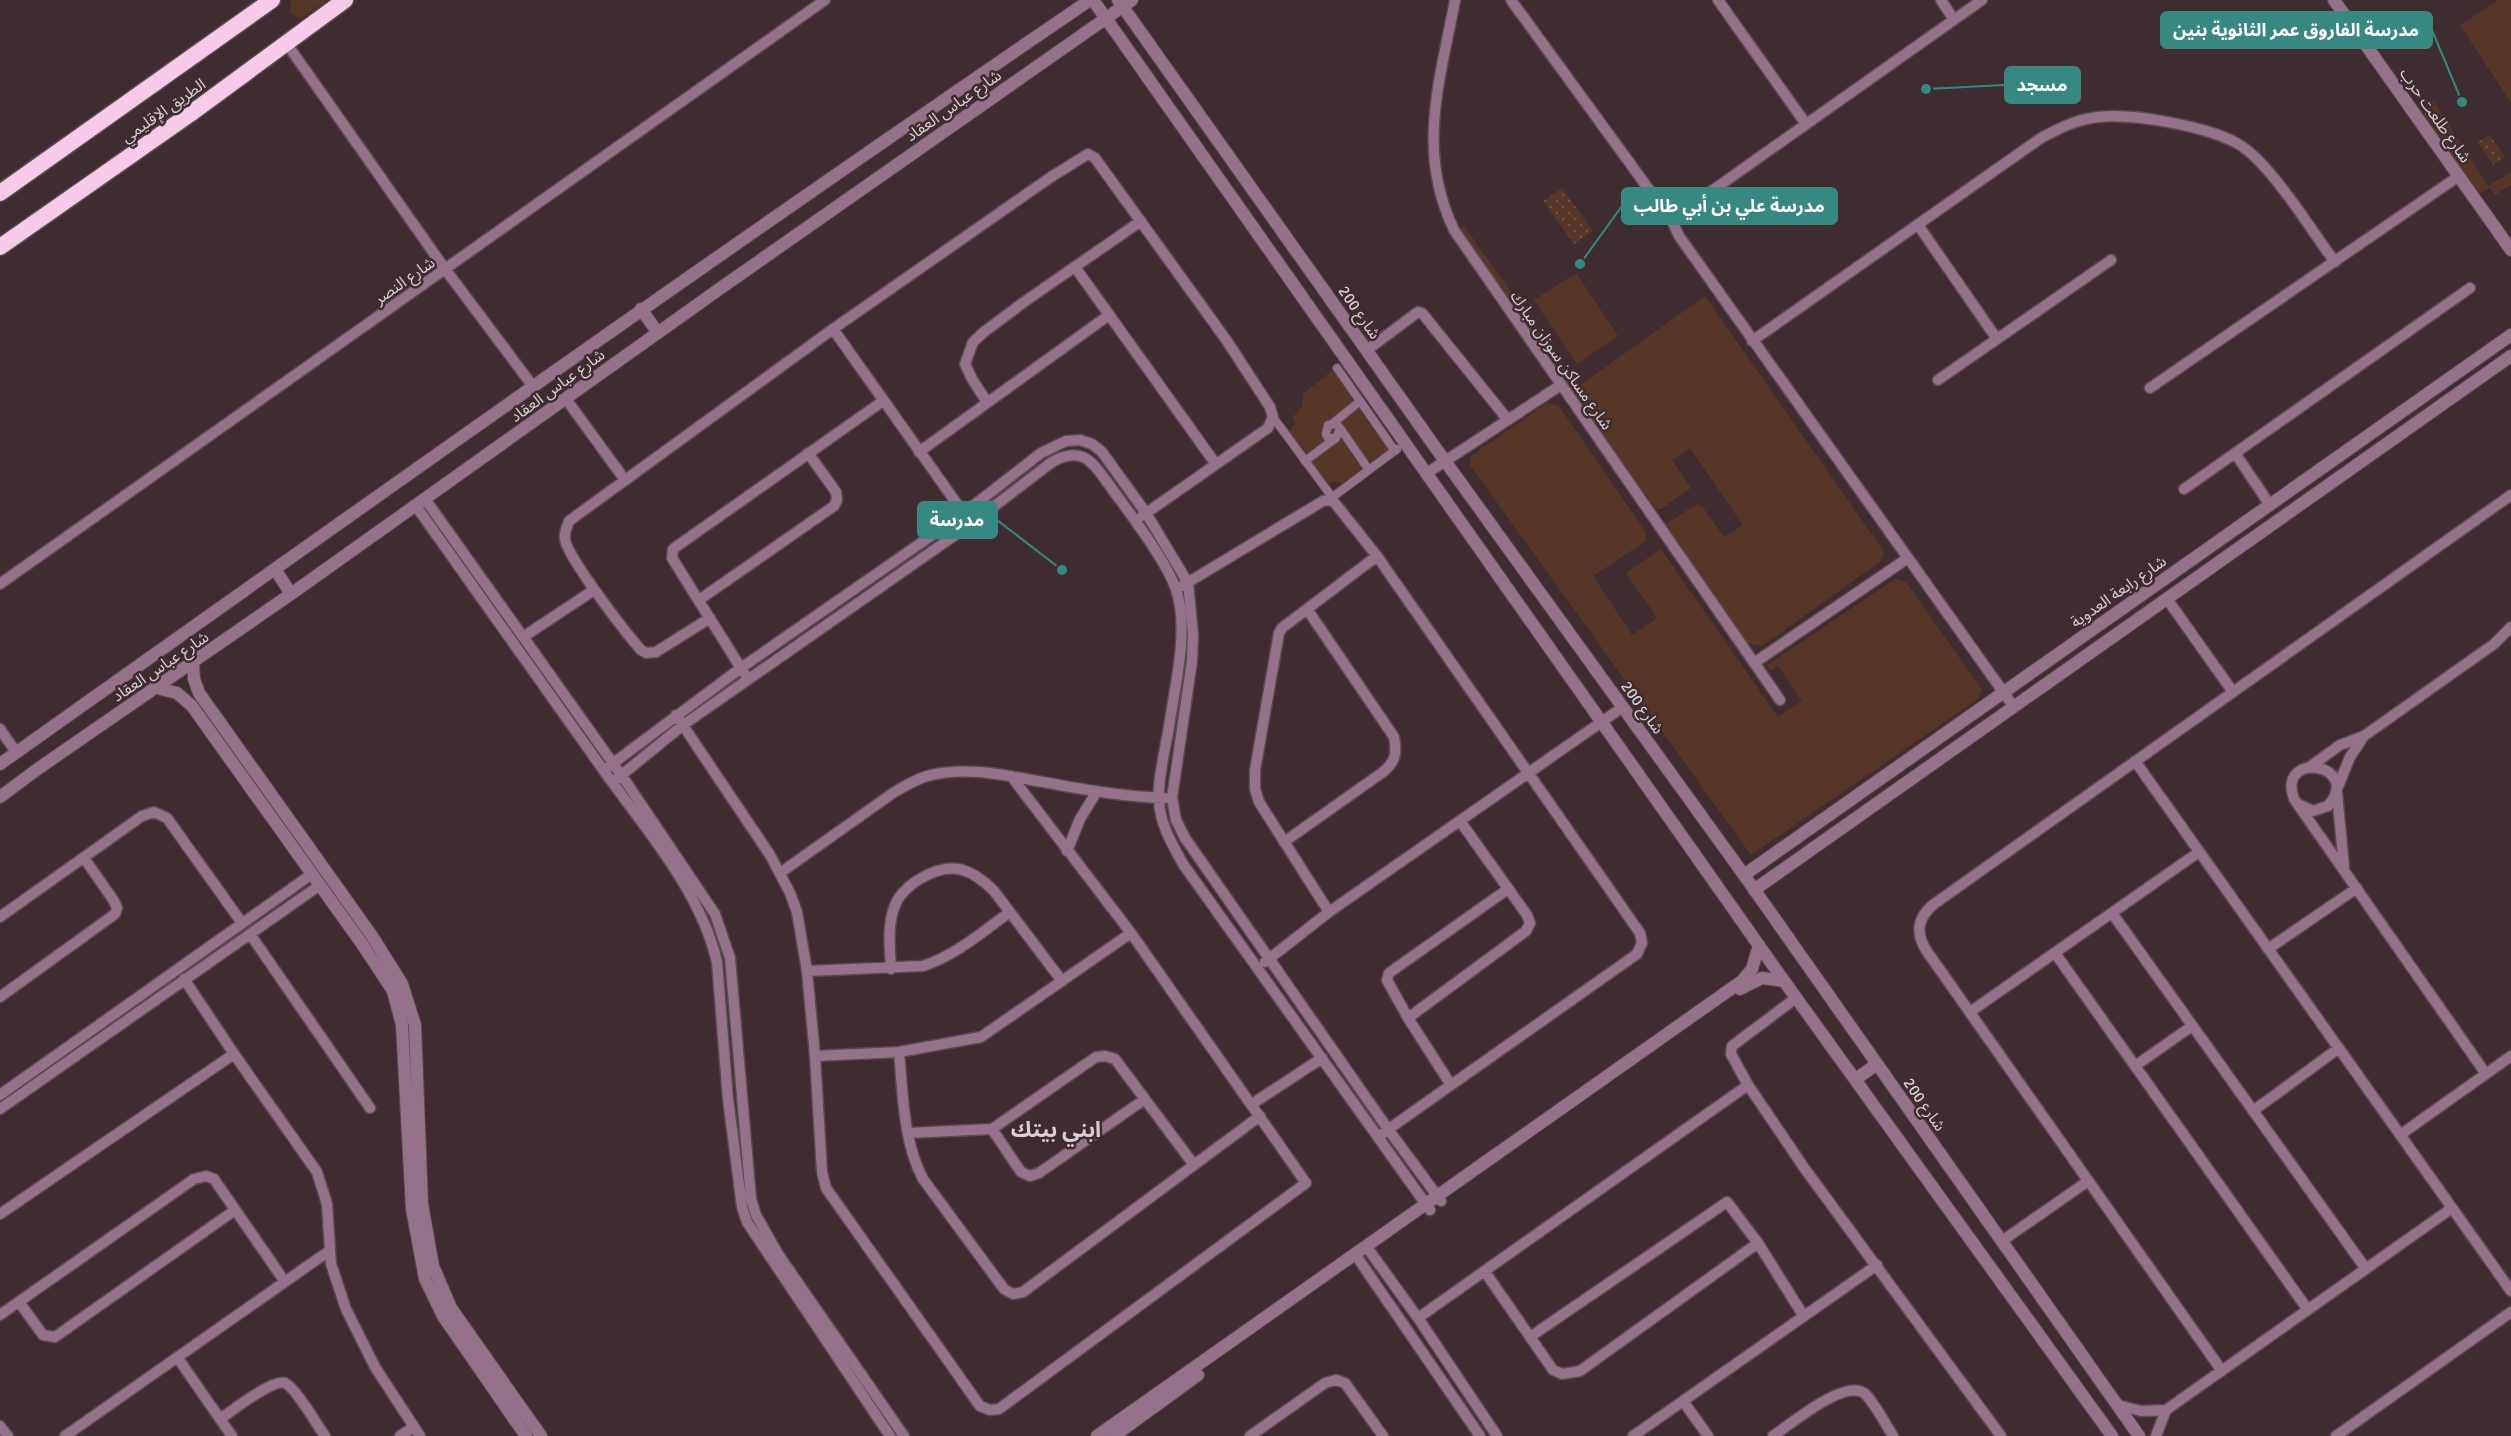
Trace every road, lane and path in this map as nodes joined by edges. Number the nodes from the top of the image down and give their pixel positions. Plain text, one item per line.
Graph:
1 (272, 0) edge
2 (345, 0) edge
3 (825, 0) edge
4 (1092, 0) edge
5 (1455, 0) edge
6 (1511, 0) edge
7 (1719, 0) edge
8 (1941, 0) edge
9 (1982, 0) edge
10 (2334, 0) edge
11 (1124, 2) edge
12 (1106, 18) junction
13 (1954, 20) junction
14 (287, 44) junction
15 (1806, 124) junction
16 (2459, 176) junction
17 (0, 193) edge
18 (1141, 221) junction
19 (1672, 221) junction
20 (1918, 225) junction
21 (0, 247) edge
22 (2511, 250) edge
23 (2111, 260) dead end
24 (2335, 262) junction
25 (1075, 267) junction
26 (445, 269) junction
27 (2470, 288) dead end
28 (641, 309) junction
29 (1109, 315) junction
30 (832, 329) junction
31 (658, 333) junction
32 (2511, 334) edge
33 (1997, 339) junction
34 (1752, 341) junction
35 (1366, 350) junction
36 (2511, 356) edge
37 (1337, 368) dead end
38 (1938, 380) dead end
39 (532, 385) junction
40 (1561, 385) junction
41 (2150, 388) dead end
42 (566, 399) junction
43 (883, 401) junction
44 (987, 402) junction
45 (1359, 402) junction
46 (1273, 417) junction
47 (1508, 420) junction
48 (1332, 424) junction
49 (1341, 428) junction
50 (1336, 438) junction
51 (1406, 443) junction
52 (1395, 451) junction
53 (919, 452) junction
54 (808, 453) junction
55 (2235, 453) junction
56 (1305, 461) junction
57 (1445, 461) junction
58 (1215, 464) junction
59 (1369, 470) junction
60 (1427, 473) junction
61 (625, 480) junction
62 (2184, 489) dead end
63 (2511, 495) edge
64 (1330, 499) junction
65 (421, 502) junction
66 (2270, 505) junction
67 (964, 513) junction
68 (1146, 513) junction
69 (1134, 520) junction
70 (971, 524) junction
71 (1377, 556) junction
72 (1908, 558) junction
73 (275, 569) junction
74 (1188, 583) junction
75 (0, 584) edge
76 (594, 590) junction
77 (1176, 590) junction
78 (291, 594) junction
79 (2167, 599) junction
80 (699, 600) junction
81 (1307, 609) junction
82 (711, 618) junction
83 (2511, 627) edge
84 (523, 637) junction
85 (2511, 640) edge
86 (2494, 644) junction
87 (193, 663) junction
88 (1754, 663) junction
89 (741, 668) junction
90 (748, 678) junction
91 (158, 688) junction
92 (2004, 692) junction
93 (2233, 692) junction
94 (199, 693) junction
95 (1780, 700) dead end
96 (188, 701) junction
97 (1623, 707) junction
98 (2014, 707) junction
99 (680, 720) junction
100 (1602, 722) junction
101 (0, 729) edge
102 (2364, 736) junction
103 (16, 752) junction
104 (2135, 761) junction
105 (613, 763) junction
106 (0, 764) edge
107 (2311, 766) junction
108 (604, 770) junction
109 (1528, 773) junction
110 (1011, 776) junction
111 (617, 779) junction
112 (1097, 791) junction
113 (2337, 791) junction
114 (0, 797) edge
115 (1158, 798) junction
116 (1172, 798) junction
117 (2298, 804) junction
118 (1460, 821) junction
119 (1284, 842) junction
120 (1068, 852) junction
121 (1777, 852) junction
122 (2199, 852) junction
123 (84, 858) junction
124 (1787, 867) junction
125 (2344, 870) junction
126 (780, 873) junction
127 (312, 874) junction
128 (1744, 875) junction
129 (320, 885) junction
130 (2357, 888) junction
131 (1508, 889) junction
132 (1754, 890) junction
133 (1010, 912) junction
134 (1329, 912) junction
135 (2112, 913) junction
136 (0, 917) edge
137 (242, 923) junction
138 (1131, 933) junction
139 (250, 934) junction
140 (372, 936) junction
141 (362, 944) junction
142 (1759, 945) junction
143 (2268, 949) junction
144 (2055, 953) junction
145 (1269, 959) junction
146 (1257, 967) junction
147 (891, 969) junction
148 (807, 971) junction
149 (184, 979) junction
150 (1062, 981) junction
151 (1784, 981) junction
152 (156, 992) junction
153 (0, 997) edge
154 (1797, 998) junction
155 (1970, 1012) junction
156 (1408, 1018) junction
157 (2192, 1026) junction
158 (2339, 1048) junction
159 (899, 1052) junction
160 (234, 1054) junction
161 (815, 1056) junction
162 (2511, 1056) edge
163 (1322, 1058) junction
164 (1877, 1064) junction
165 (2135, 1066) junction
166 (2486, 1074) junction
167 (1856, 1079) junction
168 (1451, 1085) junction
169 (1748, 1085) junction
170 (0, 1095) edge
171 (740, 1098) junction
172 (728, 1099) junction
173 (1144, 1099) junction
174 (1252, 1104) junction
175 (370, 1108) dead end
176 (0, 1109) edge
177 (2253, 1111) junction
178 (1260, 1116) junction
179 (992, 1129) junction
180 (1388, 1129) junction
181 (908, 1133) junction
182 (2400, 1135) junction
183 (1378, 1137) junction
184 (1194, 1165) junction
185 (2088, 1181) junction
186 (1438, 1199) junction
187 (1427, 1207) junction
188 (2452, 1208) junction
189 (236, 1210) junction
190 (0, 1214) edge
191 (2002, 1241) junction
192 (1758, 1243) junction
193 (1368, 1248) junction
194 (329, 1251) junction
195 (1357, 1256) junction
196 (1877, 1266) junction
197 (2366, 1269) junction
198 (1485, 1272) junction
199 (285, 1282) junction
200 (2511, 1291) edge
201 (19, 1302) junction
202 (2308, 1310) junction
203 (2511, 1312) edge
204 (0, 1315) edge
205 (1803, 1315) junction
206 (1418, 1318) junction
207 (1530, 1337) junction
208 (471, 1347) junction
209 (2078, 1349) junction
210 (177, 1357) junction
211 (2060, 1362) junction
212 (2222, 1371) junction
213 (1683, 1401) junction
214 (2117, 1405) junction
215 (2166, 1410) junction
216 (220, 1419) junction
217 (0, 1426) edge
218 (417, 1431) edge
219 (8, 1436) edge
220 (65, 1436) edge
221 (232, 1436) edge
222 (325, 1436) edge
223 (400, 1436) edge
224 (526, 1436) edge
225 (541, 1436) edge
226 (890, 1436) edge
227 (904, 1436) edge
228 (1097, 1436) edge
229 (1114, 1436) edge
230 (1250, 1436) edge
231 (1383, 1436) edge
232 (1480, 1436) edge
233 (1497, 1436) edge
234 (1633, 1436) edge
235 (1708, 1436) edge
236 (1773, 1436) edge
237 (1893, 1436) edge
238 (2001, 1436) edge
239 (2112, 1436) edge
240 (2139, 1436) edge
241 (2156, 1436) edge
242 (2336, 1436) edge

1 - 17 highway, الطريق الإقليمي
2 - 14 highway, الطريق الإقليمي
3 - 26 street, شارع النصر
4 - 12 street
4 - 28 street, شارع عباس العقاد
5 - 40 street, شارع مساكن سوزان مبارك
6 - 19 street
7 - 15 street
8 - 13 street
9 - 13 street
10 - 16 street, شارع طلعت حرب
11 - 12 street, شارع عباس العقاد
11 - 35 street, شارع 200
12 - 31 street, شارع عباس العقاد
12 - 51 street
13 - 15 street
14 - 21 highway, الطريق الإقليمي
14 - 26 street
15 - 19 street
16 - 22 street, شارع طلعت حرب
16 - 24 street
18 - 25 street
18 - 30 street
18 - 46 street
19 - 34 street
20 - 24 street
20 - 33 street
20 - 34 street
23 - 33 street
24 - 41 street
25 - 29 street
25 - 44 street
26 - 39 street
26 - 75 street, شارع النصر
27 - 55 street
28 - 31 street
28 - 39 street, شارع عباس العقاد
29 - 44 street
29 - 58 street
30 - 43 street
30 - 61 street
31 - 42 street, شارع عباس العقاد
32 - 66 street, شارع رابعة العدوية
33 - 38 street
34 - 72 street
35 - 47 street
35 - 57 street, شارع 200
36 - 79 street
37 - 45 street
39 - 73 street, شارع عباس العقاد
40 - 47 street
40 - 88 street, شارع مساكن سوزان مبارك
42 - 61 street
42 - 65 street, شارع عباس العقاد
43 - 53 street
43 - 54 street
44 - 53 street
45 - 48 street
45 - 52 street
46 - 56 street
46 - 58 street
47 - 57 street
48 - 49 street
48 - 50 street
49 - 50 street
49 - 59 street
50 - 56 street
51 - 52 street
51 - 60 street
52 - 59 street
53 - 67 street
54 - 80 street
54 - 80 street
55 - 62 street
55 - 66 street
56 - 64 street
57 - 60 street
57 - 97 street, شارع 200
58 - 68 street
59 - 64 street
60 - 100 street
61 - 76 street
63 - 93 street
64 - 71 street
64 - 74 street
65 - 78 street, شارع عباس العقاد
65 - 84 street
65 - 108 street
66 - 92 street, شارع رابعة العدوية
67 - 68 street
67 - 70 street
67 - 89 street
68 - 69 street
68 - 74 street
69 - 70 street
69 - 77 street
70 - 90 street
71 - 81 street
71 - 109 street
72 - 88 street
72 - 92 street
73 - 78 street
73 - 103 street, شارع عباس العقاد
74 - 77 street
74 - 116 street
76 - 82 street
76 - 84 street
77 - 115 street
78 - 87 street, شارع عباس العقاد
79 - 93 street
79 - 98 street
80 - 82 street
81 - 119 street
81 - 119 street
82 - 89 street
83 - 86 street
84 - 105 street
85 - 86 street
86 - 102 street
87 - 91 street, شارع عباس العقاد
87 - 94 street
88 - 95 street, شارع مساكن سوزان مبارك
89 - 90 street
89 - 99 street
90 - 99 street
91 - 96 street
91 - 114 street, شارع عباس العقاد
92 - 98 street
92 - 121 street, شارع رابعة العدوية
93 - 104 street
94 - 96 street
94 - 140 street
96 - 127 street
97 - 100 street
97 - 128 street, شارع 200
98 - 124 street
99 - 105 street
99 - 111 street
99 - 126 street
100 - 109 street
100 - 142 street
101 - 103 street
102 - 107 street
102 - 113 street
103 - 106 street, شارع عباس العقاد
104 - 122 street
104 - 155 street
105 - 108 street
105 - 111 street
107 - 113 street
107 - 117 street
108 - 111 street
109 - 118 street
109 - 168 street
110 - 112 street
110 - 120 street
110 - 126 street
111 - 171 street
111 - 172 street
112 - 115 street
112 - 120 street
113 - 117 street
113 - 125 street
115 - 116 street
115 - 146 street
116 - 145 street
117 - 125 street
118 - 131 street
118 - 134 street
119 - 134 street
120 - 138 street
121 - 124 street
121 - 128 street, شارع رابعة العدوية
122 - 135 street
122 - 143 street
123 - 136 street
123 - 137 street
123 - 153 street
124 - 132 street
125 - 130 street
126 - 148 street
127 - 129 street
127 - 137 street
128 - 132 street, شارع 200
129 - 139 street
129 - 141 street
130 - 143 street
130 - 166 street
131 - 156 street
131 - 156 street
132 - 164 street, شارع 200
133 - 147 street
133 - 147 street
133 - 150 street
134 - 145 street
135 - 144 street
135 - 157 street
137 - 152 street
138 - 150 street
138 - 174 street
139 - 149 street
139 - 175 street
140 - 141 street
140 - 208 street
141 - 208 street
142 - 151 street
142 - 186 street
143 - 158 street
144 - 155 street
144 - 165 street
145 - 146 street
145 - 180 street
146 - 163 street
147 - 148 street
148 - 161 street
149 - 152 street
149 - 160 street
150 - 159 street
151 - 154 street
151 - 186 street
152 - 170 street
152 - 176 street
154 - 167 street
154 - 169 street
155 - 185 street
156 - 168 street
157 - 165 street
157 - 177 street
158 - 177 street
158 - 182 street
159 - 161 street
159 - 181 street
160 - 190 street
160 - 194 street
161 - 178 street
162 - 166 street
163 - 174 street
163 - 183 street
164 - 167 street
164 - 191 street, شارع 200
165 - 202 street
166 - 182 street
167 - 211 street
168 - 180 street
169 - 196 street
169 - 198 street
171 - 172 street
171 - 227 street
172 - 226 street
173 - 179 street
173 - 179 street
173 - 184 street
174 - 178 street
177 - 197 street
178 - 184 street
179 - 181 street
180 - 183 street
180 - 186 street
181 - 184 street
182 - 188 street
183 - 187 street
185 - 191 street
185 - 212 street
186 - 187 street
187 - 193 street
188 - 197 street
188 - 200 street
189 - 199 street
189 - 201 street
189 - 201 street
191 - 209 street, شارع 200
192 - 205 street
192 - 207 street
192 - 207 street
193 - 195 street
193 - 206 street
194 - 199 street
194 - 218 street
195 - 228 street
195 - 229 street
195 - 232 street
196 - 205 street
196 - 238 street
197 - 202 street
198 - 206 street
198 - 207 street
199 - 210 street
201 - 204 street
202 - 212 street
203 - 242 street
205 - 213 street
206 - 233 street
208 - 224 street
208 - 225 street
209 - 211 street
209 - 214 street, شارع 200
210 - 216 street
210 - 220 street
211 - 239 street
212 - 215 street
213 - 234 street
213 - 235 street
214 - 215 street
214 - 240 street, شارع 200
215 - 241 street
216 - 221 street
216 - 222 street
217 - 219 street
218 - 223 street
230 - 231 street
236 - 237 street

